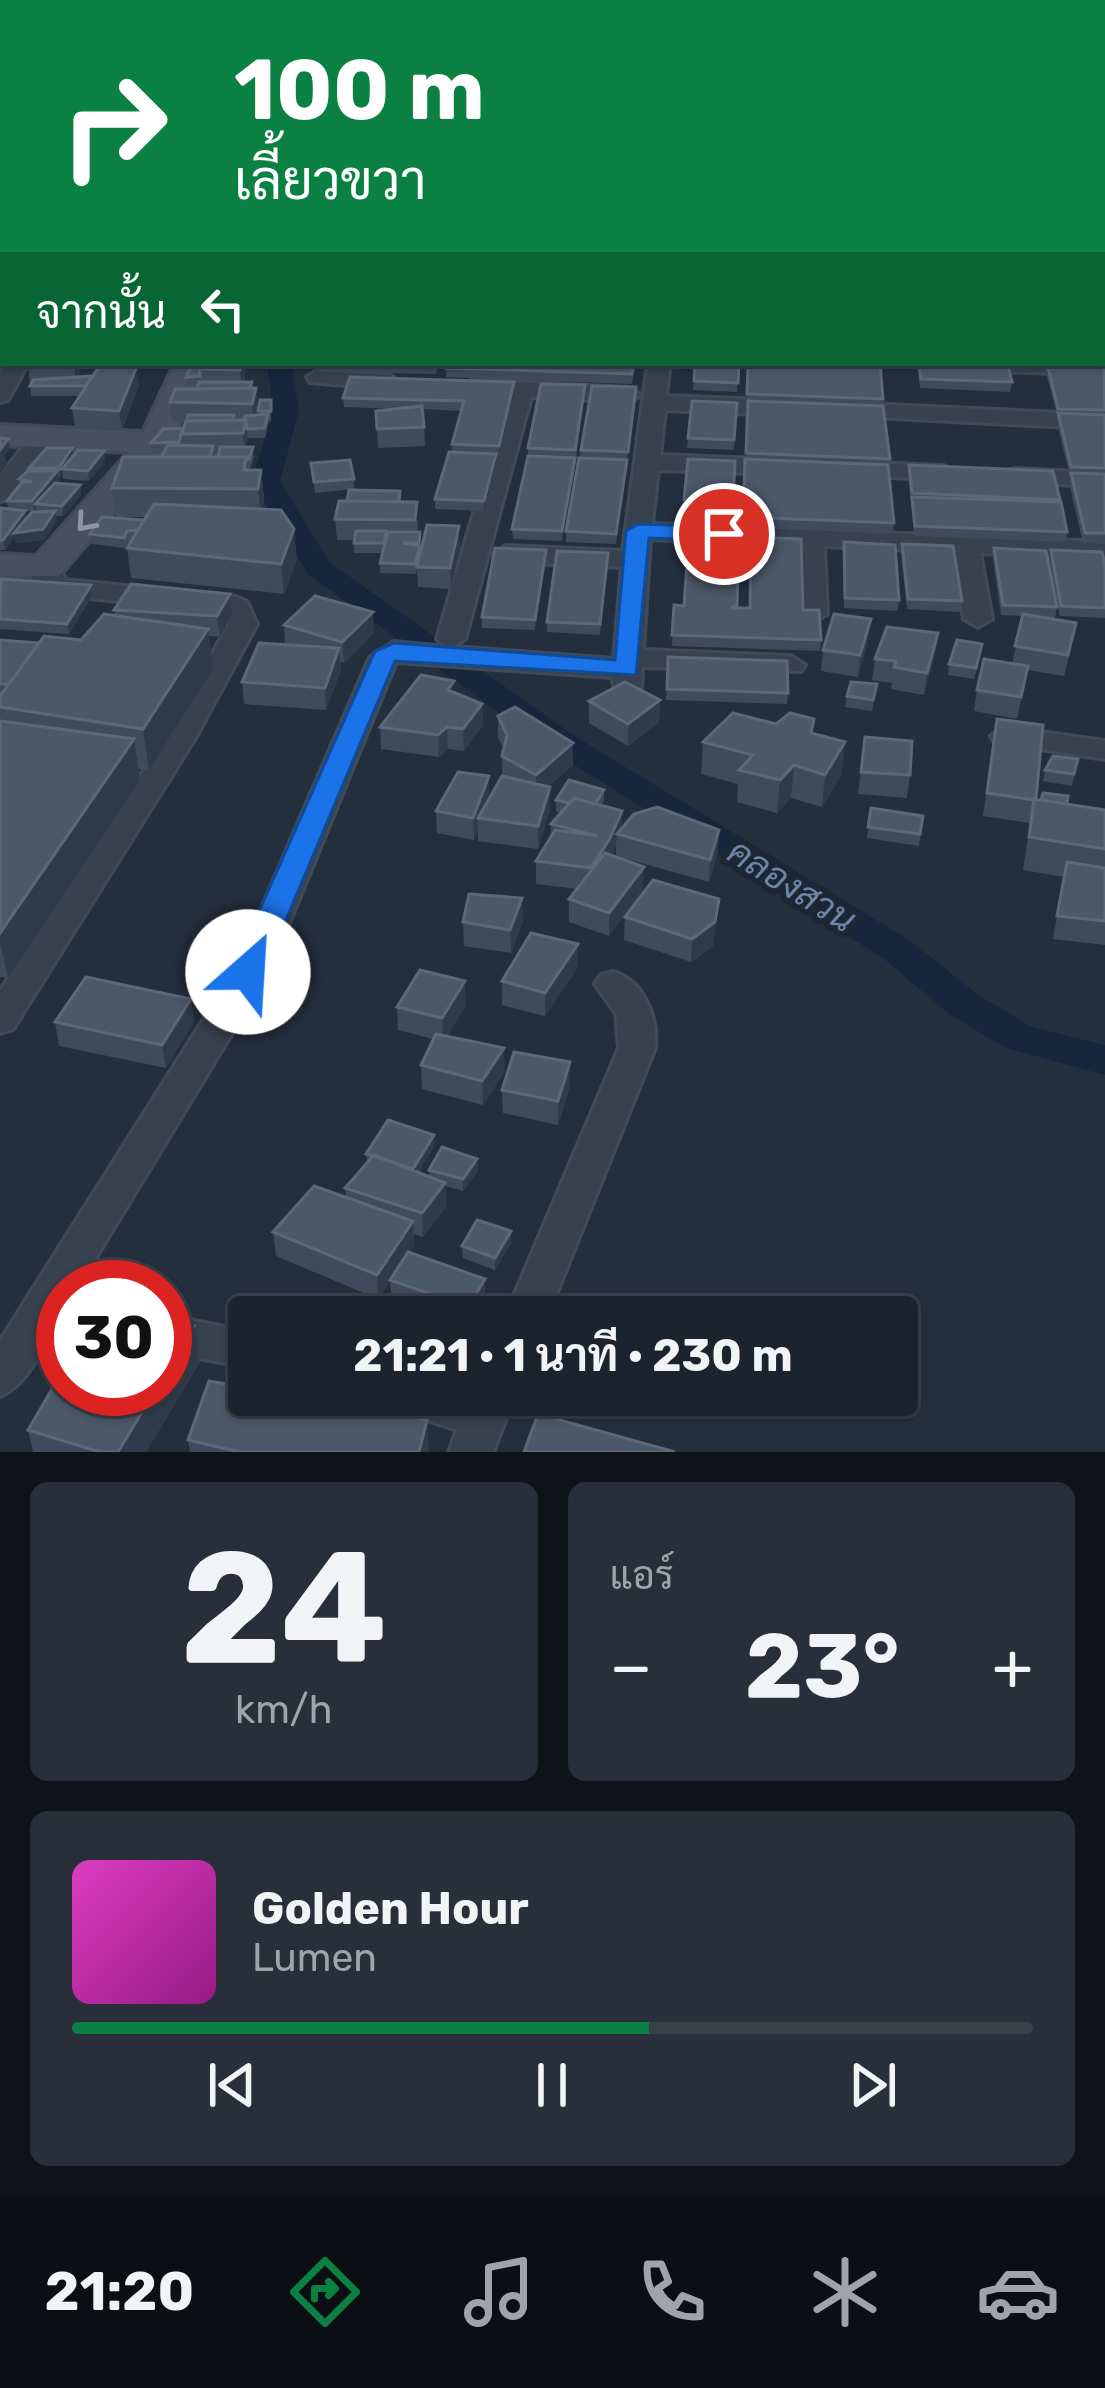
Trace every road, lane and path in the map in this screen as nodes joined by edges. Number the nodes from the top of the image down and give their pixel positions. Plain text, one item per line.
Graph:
1 (15, 366) edge
2 (190, 366) edge
3 (659, 366) edge
4 (980, 366) edge
5 (1105, 368) edge
6 (318, 377) dead end
7 (408, 383) edge
8 (453, 386) edge
9 (521, 390) junction
10 (1028, 392) edge
11 (0, 395) edge
12 (654, 400) junction
13 (1105, 422) edge
14 (0, 435) edge
15 (45, 436) junction
16 (154, 443) junction
17 (645, 463) junction
18 (1105, 480) edge
19 (0, 493) edge
20 (638, 531) junction
21 (810, 538) junction
22 (965, 543) junction
23 (476, 552) junction
24 (1104, 552) edge
25 (635, 560) junction
26 (0, 565) edge
27 (46, 568) junction
28 (813, 614) edge
29 (978, 619) dead end
30 (451, 639) dead end
31 (628, 663) junction
32 (791, 664) edge
33 (636, 702) edge
34 (1000, 736) edge
35 (1105, 750) edge
36 (613, 984) dead end
37 (0, 1020) edge
38 (84, 1260) edge
39 (535, 1296) edge
40 (36, 1335) edge
41 (192, 1338) edge
42 (228, 1346) edge
43 (0, 1378) edge

1 - 11 street
2 - 16 street
3 - 12 street
4 - 10 street
5 - 10 street
6 - 7 street
8 - 9 street
9 - 12 street
9 - 23 street
10 - 12 street
10 - 13 street
12 - 17 street
14 - 15 street
15 - 16 street
15 - 19 street
16 -> 27 street
17 - 18 street
17 - 20 street
20 - 21 street
20 - 25 street
21 - 22 street
21 - 28 street
22 - 24 street
22 - 29 street
23 - 25 street
23 - 30 street
25 - 31 street
26 - 27 street
27 - 37 street
31 - 32 street
31 - 33 street
31 - 38 street
34 - 35 street
36 - 39 street
40 - 43 street
41 - 42 street

